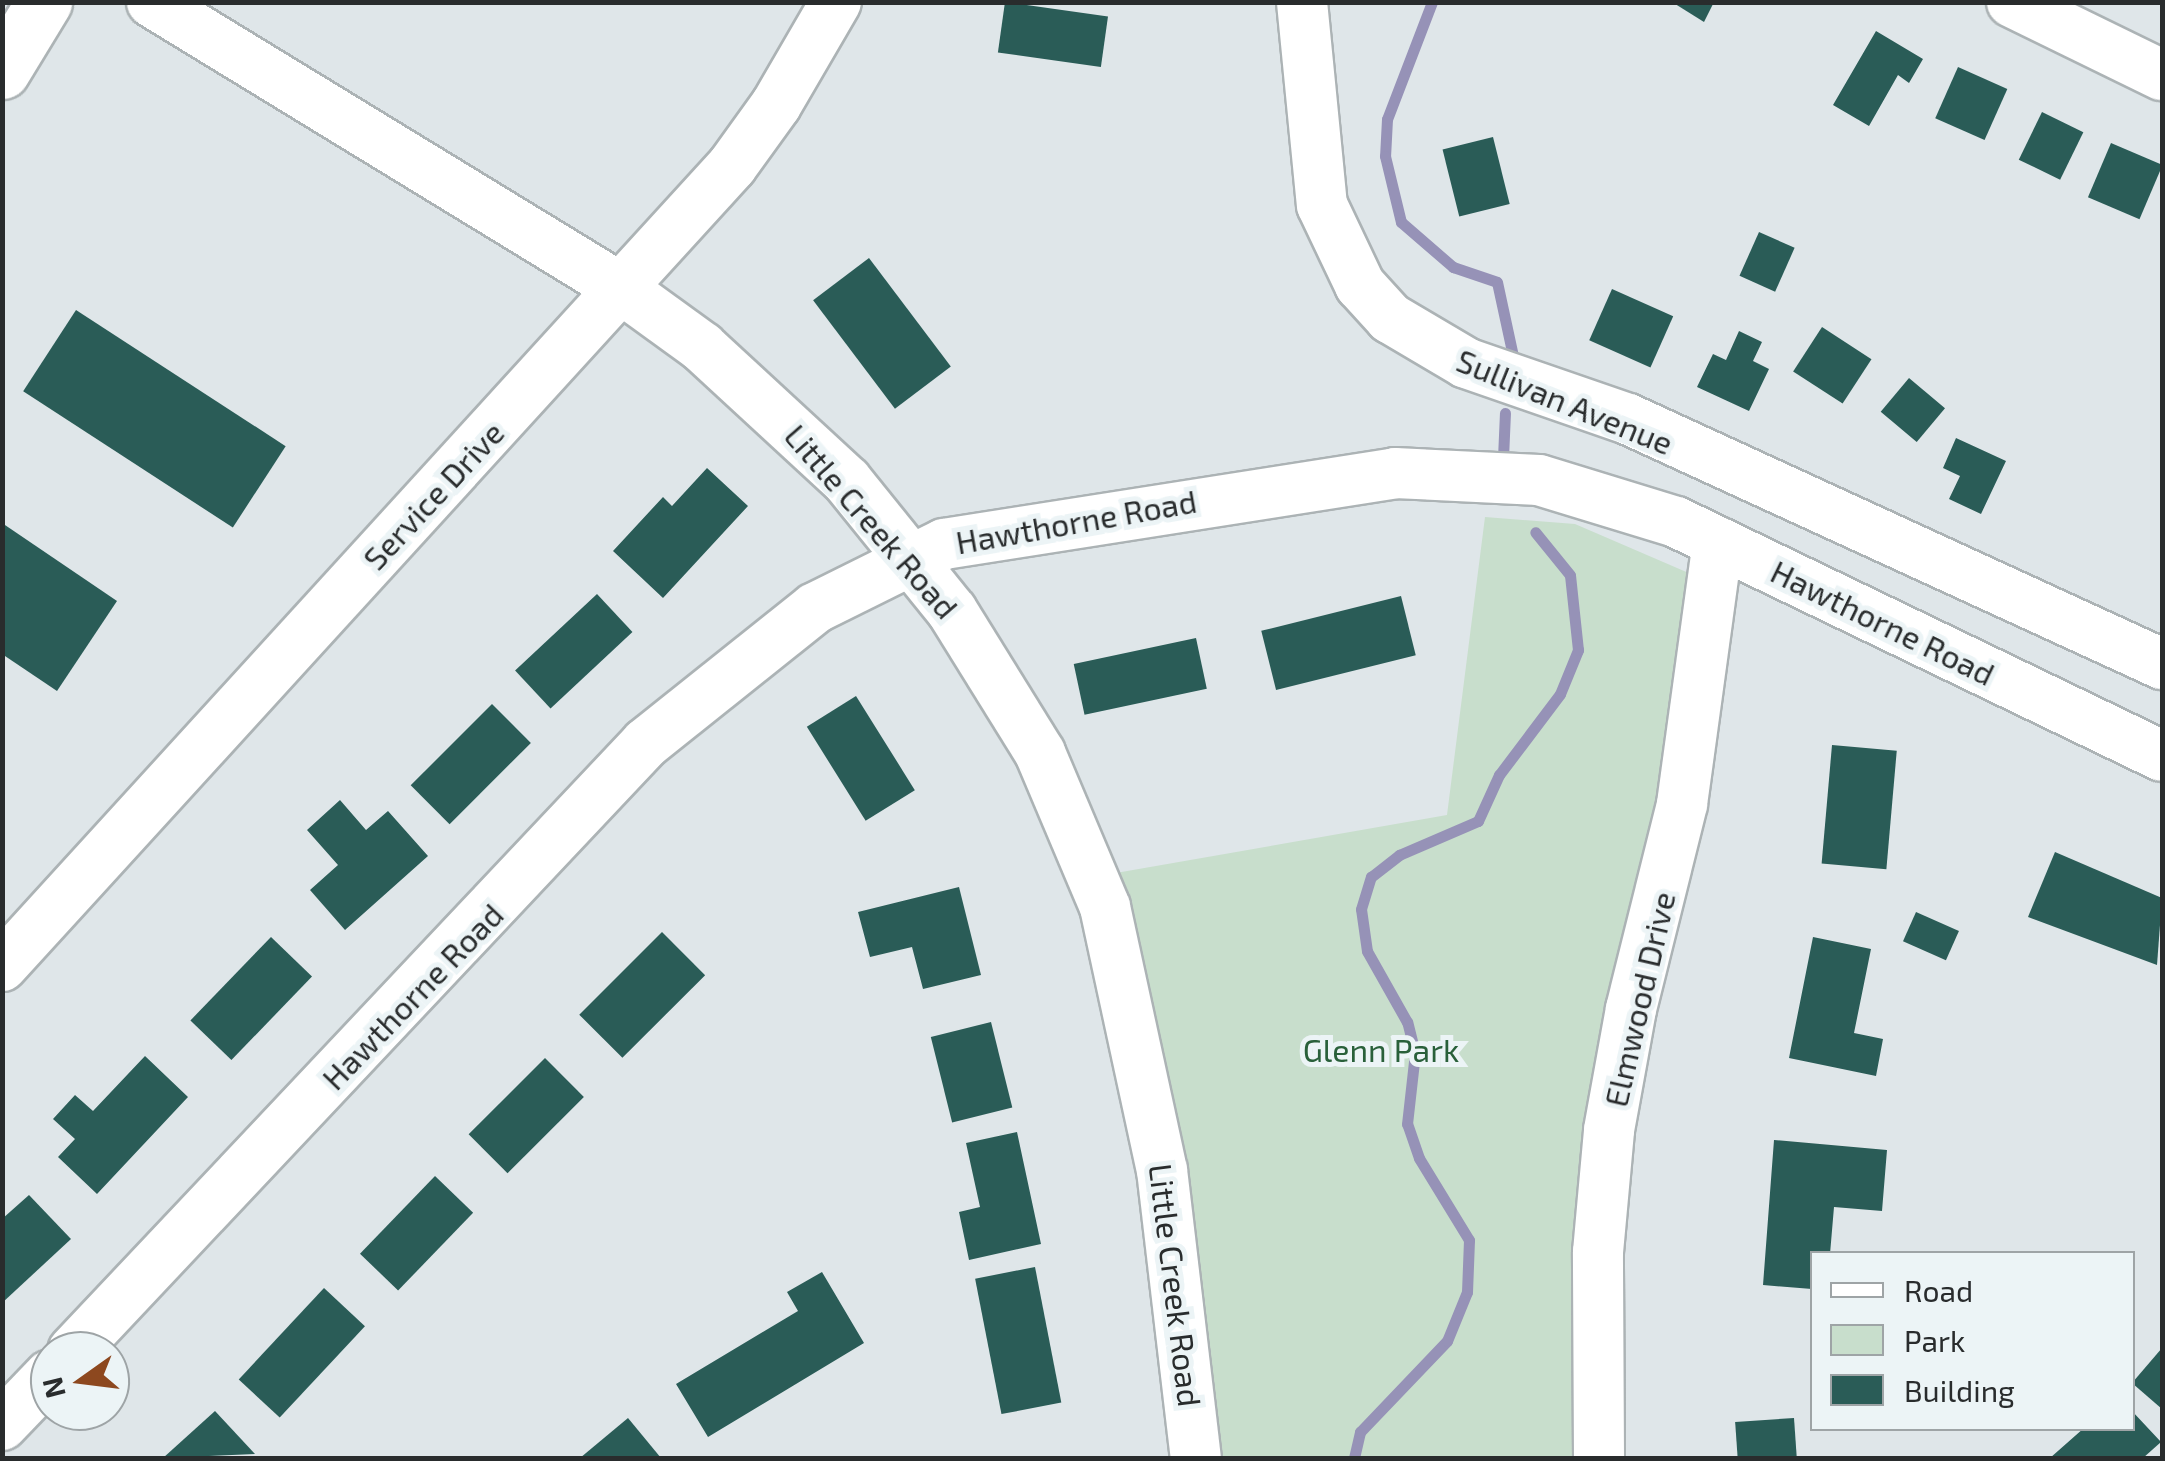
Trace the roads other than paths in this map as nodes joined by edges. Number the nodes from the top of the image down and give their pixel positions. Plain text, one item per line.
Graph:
1 (44, 2) edge
2 (152, 2) edge
3 (836, 2) edge
4 (1302, 2) edge
5 (2012, 2) edge
6 (2, 71) edge
7 (2162, 75) edge
8 (622, 289) junction
9 (1718, 542) junction
10 (912, 556) junction
11 (2162, 664) edge
12 (2162, 756) edge
13 (2, 966) edge
14 (92, 1331) edge
15 (30, 1397) edge
16 (2, 1426) edge
17 (1196, 1458) edge
18 (1599, 1458) edge

1 - 6 main road
2 - 8 street, Little Creek Road
3 - 8 street, Service Drive
4 - 11 street, Sullivan Avenue
5 - 7 street
8 - 10 street, Little Creek Road
8 - 13 street, Service Drive
9 - 10 street, Hawthorne Road
9 - 12 street, Hawthorne Road
9 - 18 street, Elmwood Drive
10 - 14 street, Hawthorne Road
10 - 17 street, Little Creek Road
15 - 16 street

